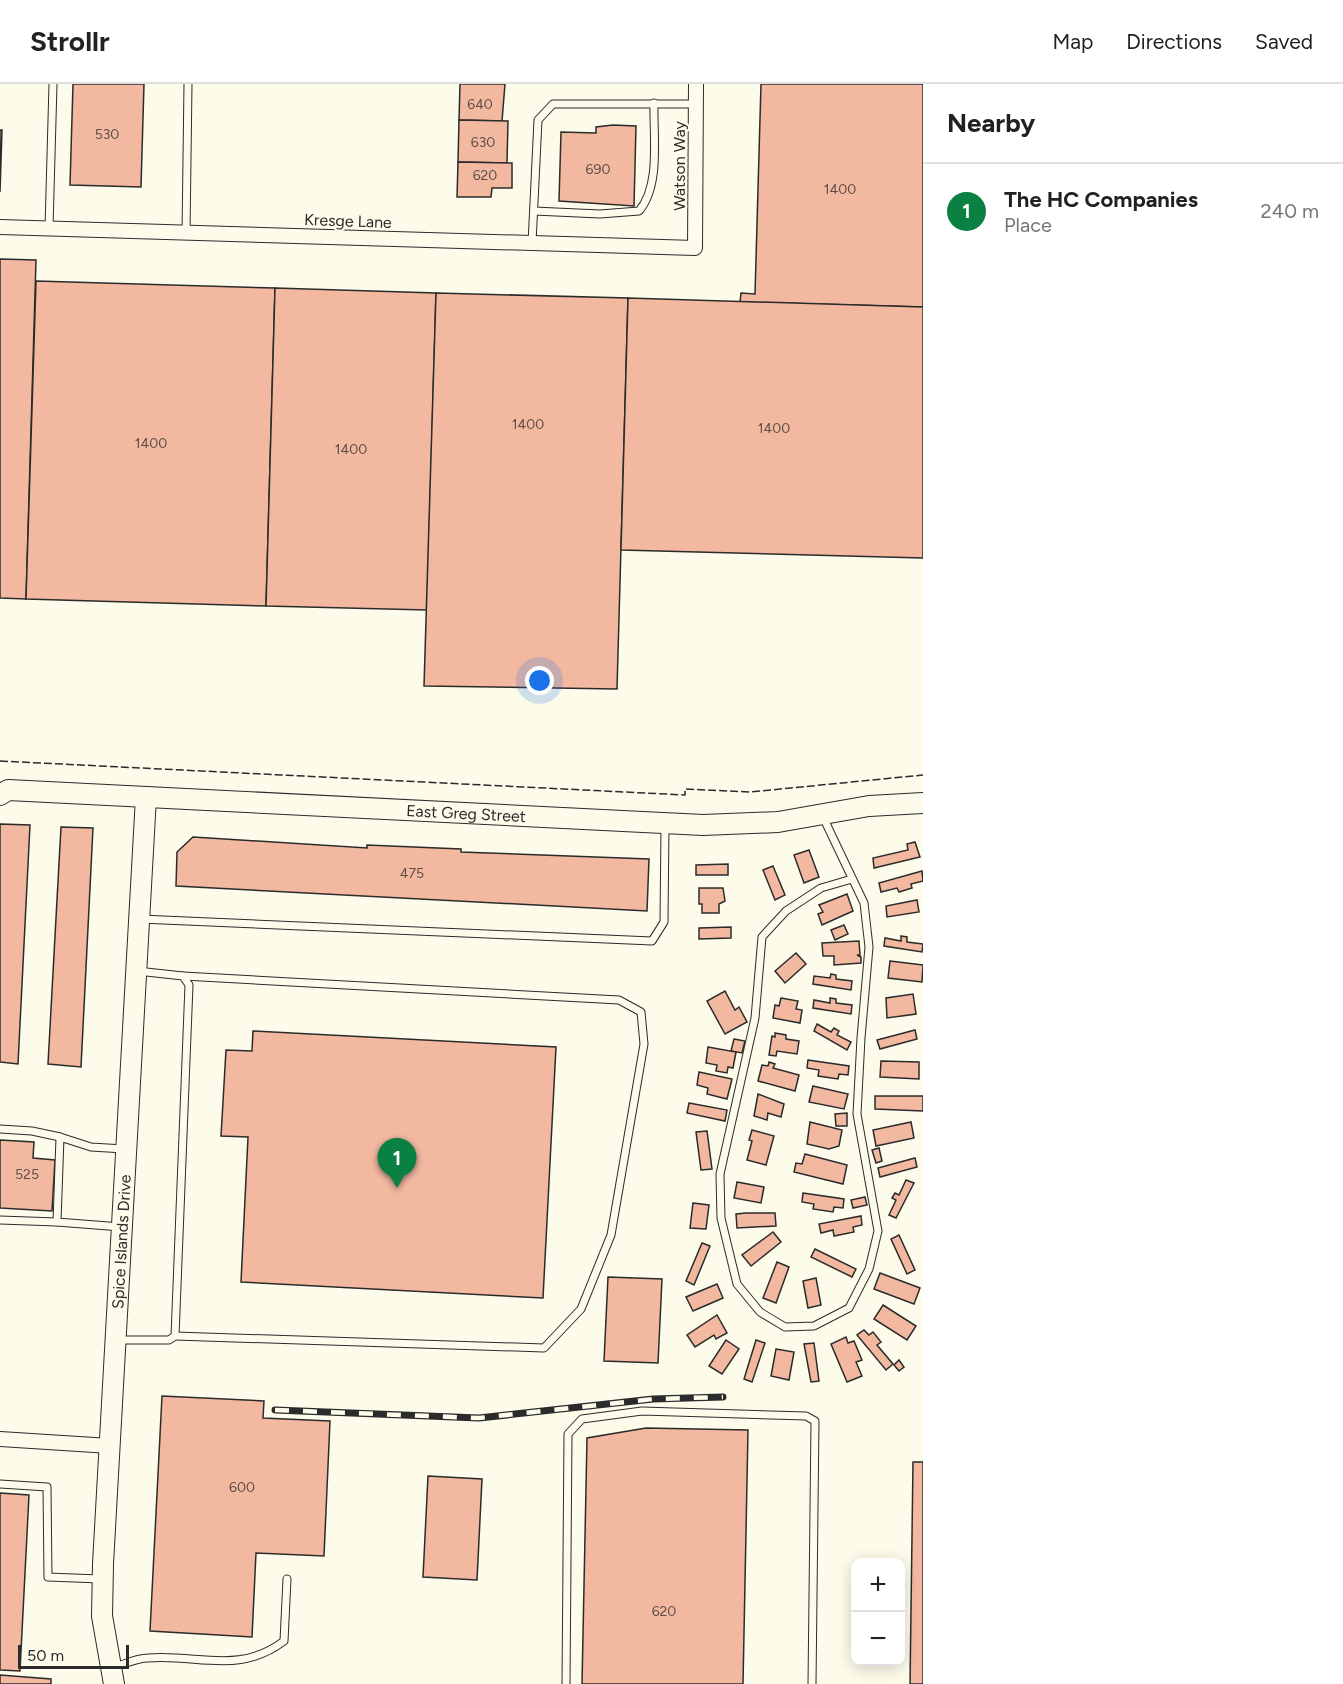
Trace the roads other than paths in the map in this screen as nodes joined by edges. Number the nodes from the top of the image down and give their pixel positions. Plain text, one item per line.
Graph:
1 (53, 84) edge
2 (188, 84) edge
3 (696, 84) edge
4 (654, 103) junction
5 (696, 104) junction
6 (534, 211) junction
7 (0, 227) edge
8 (49, 228) junction
9 (186, 233) junction
10 (531, 243) junction
11 (695, 248) joint
12 (3, 789) edge
13 (146, 797) junction
14 (923, 803) edge
15 (822, 815) junction
16 (665, 824) junction
17 (852, 879) junction
18 (140, 919) junction
19 (137, 971) junction
20 (183, 976) junction
21 (0, 1129) edge
22 (60, 1137) junction
23 (127, 1149) junction
24 (0, 1220) edge
25 (57, 1222) junction
26 (122, 1227) junction
27 (175, 1336) junction
28 (116, 1340) junction
29 (0, 1439) edge
30 (110, 1446) junction
31 (0, 1484) edge
32 (103, 1579) junction
33 (286, 1579) dead end
34 (112, 1676) edge
35 (566, 1684) edge
36 (812, 1684) edge

1 - 8 lane
2 - 9 lane
3 - 5 street, Watson Way
4 - 5 lane
4 - 6 lane
4 - 6 lane
5 - 11 street, Watson Way
6 - 10 lane
7 - 8 street, Kresge Lane
8 - 9 street, Kresge Lane
9 - 10 street, Kresge Lane
10 - 11 street, Kresge Lane
12 - 13 main road, East Greg Street
13 - 16 main road, East Greg Street
13 - 18 main road, Spice Islands Drive
14 - 15 main road, East Greg Street
15 - 16 main road, East Greg Street
15 - 17 lane
16 - 18 lane
17 - 17 lane
18 - 19 main road, Spice Islands Drive
19 - 20 lane
19 - 23 main road, Spice Islands Drive
20 - 27 lane
20 - 27 lane
21 - 22 lane
22 - 23 lane
22 - 25 lane
23 - 26 main road, Spice Islands Drive
24 - 25 lane
25 - 26 lane
26 - 28 main road, Spice Islands Drive
27 - 28 lane
28 - 30 main road, Spice Islands Drive
29 - 30 street
30 - 32 main road, Spice Islands Drive
31 - 32 lane
32 - 34 main road, Spice Islands Drive
33 - 34 lane
35 - 36 lane

